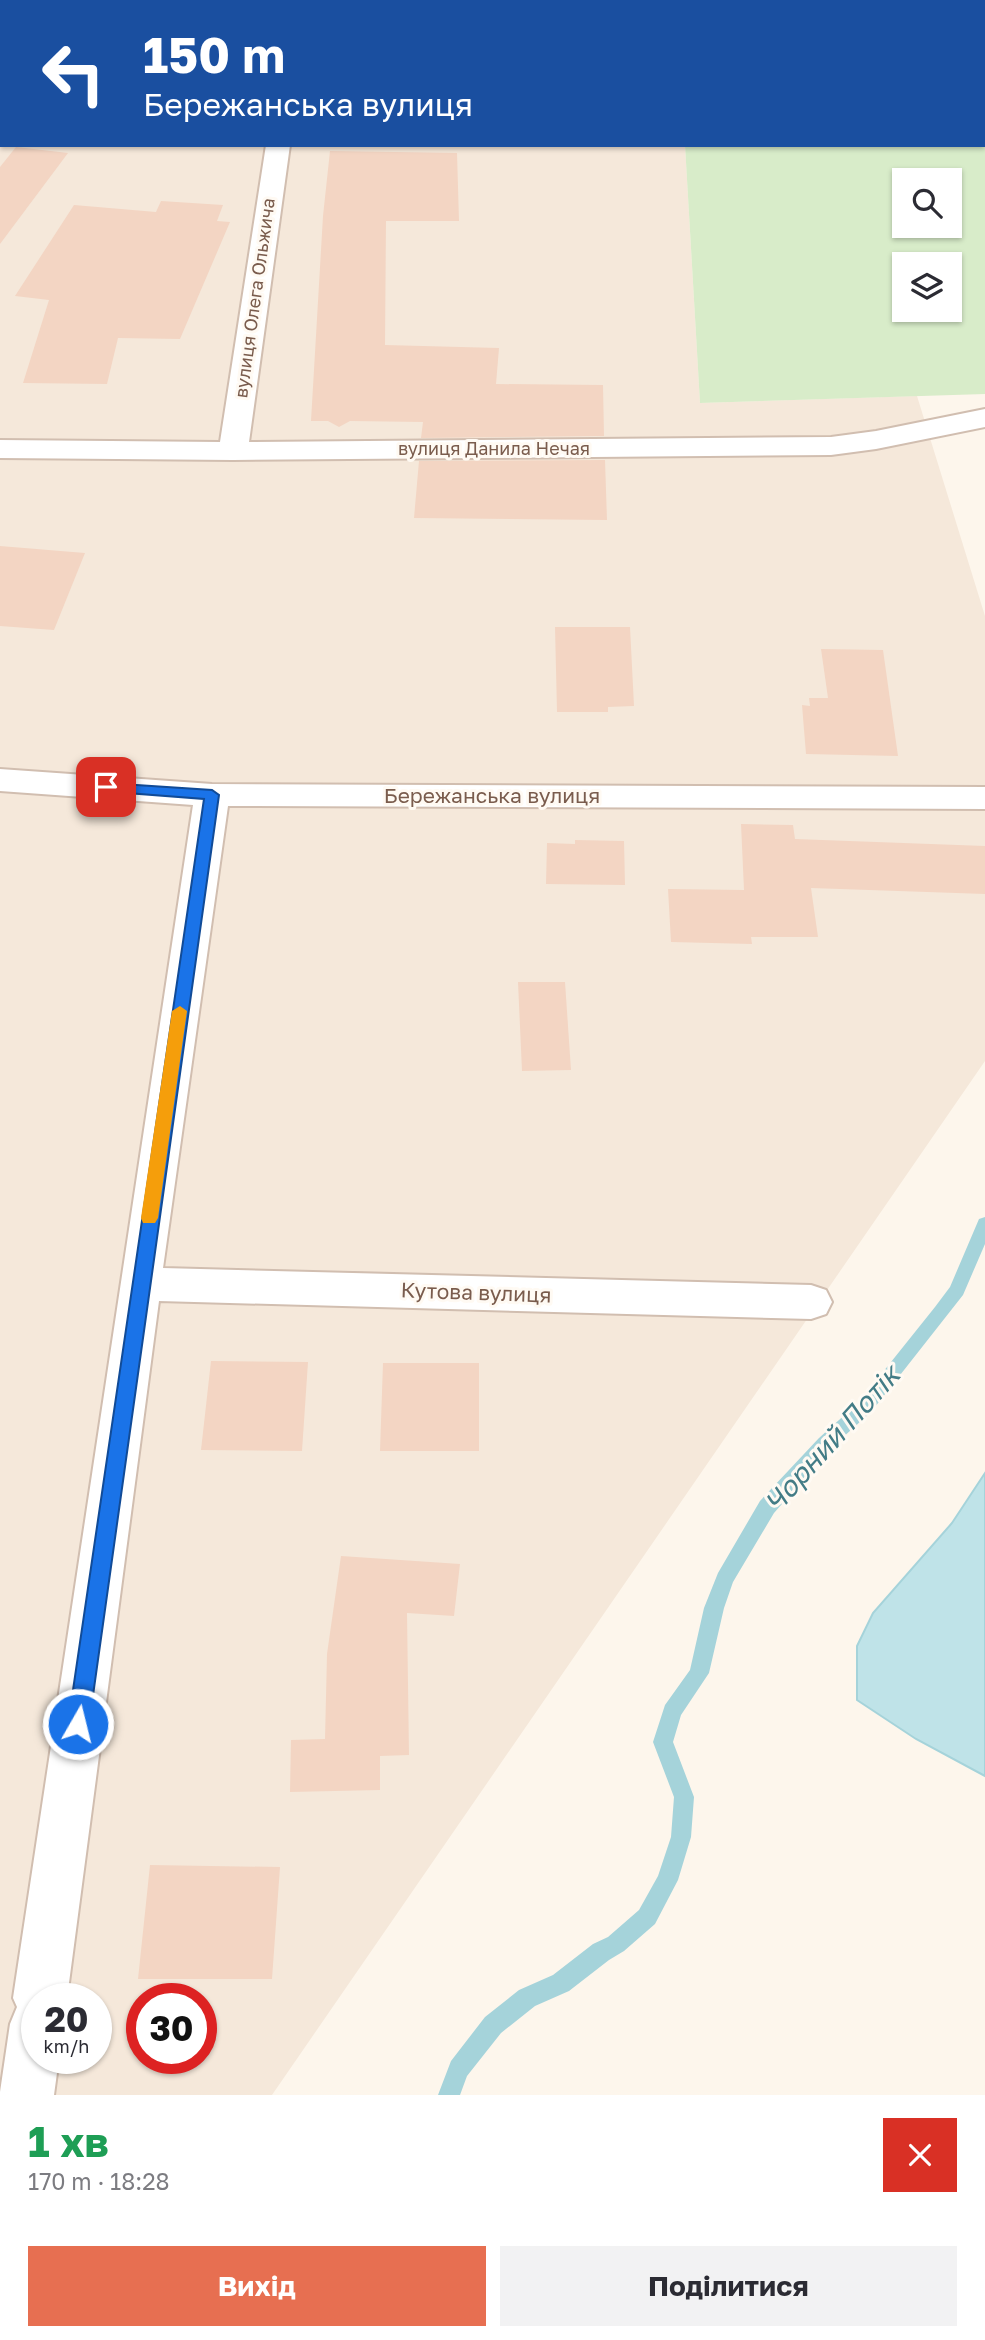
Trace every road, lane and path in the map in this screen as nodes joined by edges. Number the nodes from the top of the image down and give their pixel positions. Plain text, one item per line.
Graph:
1 (278, 147) edge
2 (985, 418) edge
3 (0, 449) edge
4 (233, 451) junction
5 (0, 780) edge
6 (212, 795) junction
7 (985, 798) edge
8 (139, 1284) junction
9 (811, 1302) dead end
10 (42, 1983) edge
11 (30, 2074) edge
12 (27, 2095) edge

1 - 4 street, вулиця Олега Ольжича
2 - 4 street, вулиця Данила Нечая
3 - 4 street, вулиця Данила Нечая
5 - 6 street, Бережанська вулиця
6 - 7 street, Бережанська вулиця
6 - 8 street
8 - 9 street, Кутова вулиця
8 - 10 street
11 - 12 street

